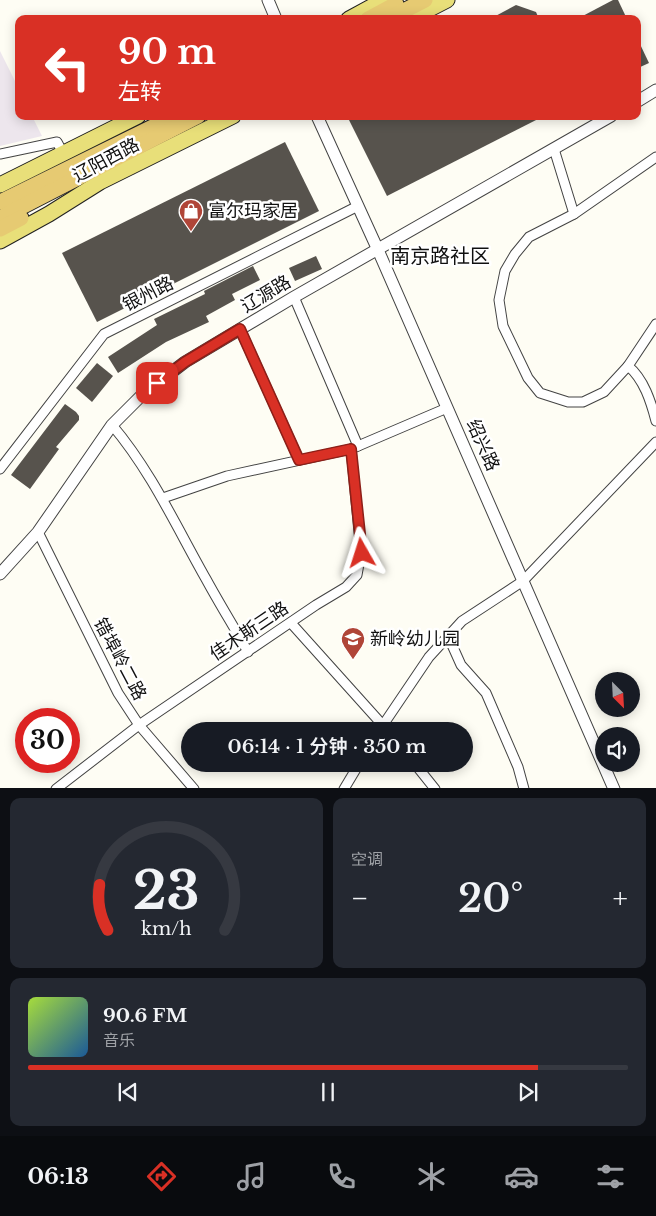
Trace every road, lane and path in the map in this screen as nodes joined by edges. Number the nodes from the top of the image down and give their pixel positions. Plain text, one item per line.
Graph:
1 (268, 0) edge
2 (384, 0) edge
3 (404, 0) edge
4 (425, 0) edge
5 (447, 0) edge
6 (274, 15) edge
7 (356, 15) edge
8 (376, 15) edge
9 (396, 15) edge
10 (418, 15) edge
11 (656, 90) edge
12 (641, 99) edge
13 (130, 120) edge
14 (168, 120) edge
15 (189, 120) edge
16 (225, 120) edge
17 (319, 120) edge
18 (604, 120) edge
19 (554, 149) junction
20 (63, 153) junction
21 (0, 154) edge
22 (656, 157) edge
23 (100, 160) junction
24 (69, 168) junction
25 (0, 185) edge
26 (0, 194) edge
27 (0, 202) edge
28 (358, 206) junction
29 (574, 214) junction
30 (0, 218) edge
31 (0, 230) edge
32 (0, 241) edge
33 (378, 250) junction
34 (294, 297) junction
35 (656, 324) edge
36 (240, 329) junction
37 (628, 366) junction
38 (447, 408) junction
39 (656, 421) edge
40 (112, 425) junction
41 (656, 442) edge
42 (354, 447) junction
43 (299, 460) junction
44 (0, 468) edge
45 (163, 498) junction
46 (38, 532) junction
47 (0, 574) edge
48 (523, 581) junction
49 (291, 622) junction
50 (448, 636) junction
51 (248, 652) junction
52 (377, 722) edge
53 (387, 722) edge
54 (139, 725) junction
55 (354, 772) edge
56 (422, 772) edge
57 (61, 787) edge
58 (194, 788) edge
59 (344, 788) edge
60 (435, 788) edge
61 (524, 788) edge
62 (614, 788) edge

1 - 6 street
2 - 7 main road
3 - 8 highway
4 - 9 highway
5 - 10 main road
11 - 12 street
13 - 20 main road, 辽阳西路
14 - 23 highway
15 - 23 highway
16 - 32 main road, 辽阳西路
17 - 28 street, 绍兴路
18 - 19 street, 辽源路
19 - 29 street
19 - 33 street, 辽源路
20 - 21 street
20 - 25 main road, 辽阳西路
22 - 29 street
23 - 24 highway, 辽阳西路
23 - 30 highway, 辽阳西路
23 - 31 highway
24 - 26 highway
24 - 27 highway, 辽阳西路
28 - 33 street, 绍兴路
28 - 44 street, 银州路
29 - 37 street
33 - 34 street, 辽源路
33 - 38 street, 绍兴路
34 - 36 street, 辽源路
34 - 42 street, 佳木斯三路
35 - 37 street
36 - 40 street, 辽源路
36 - 43 street
37 - 39 street
38 - 42 street
38 - 48 street, 绍兴路
40 - 45 street
40 - 46 street, 辽源路
41 - 48 street
42 - 43 street
42 - 49 street, 佳木斯三路
43 - 45 street
45 - 51 street
46 - 47 street, 辽源路
46 - 54 street, 错埠岭二路
48 - 50 street
48 - 62 street, 绍兴路
49 - 51 street, 佳木斯三路
49 - 52 street
50 - 53 street
50 - 61 street
51 - 54 street, 佳木斯三路
54 - 57 street, 佳木斯三路
54 - 58 street, 错埠岭二路
55 - 59 street
56 - 60 street

